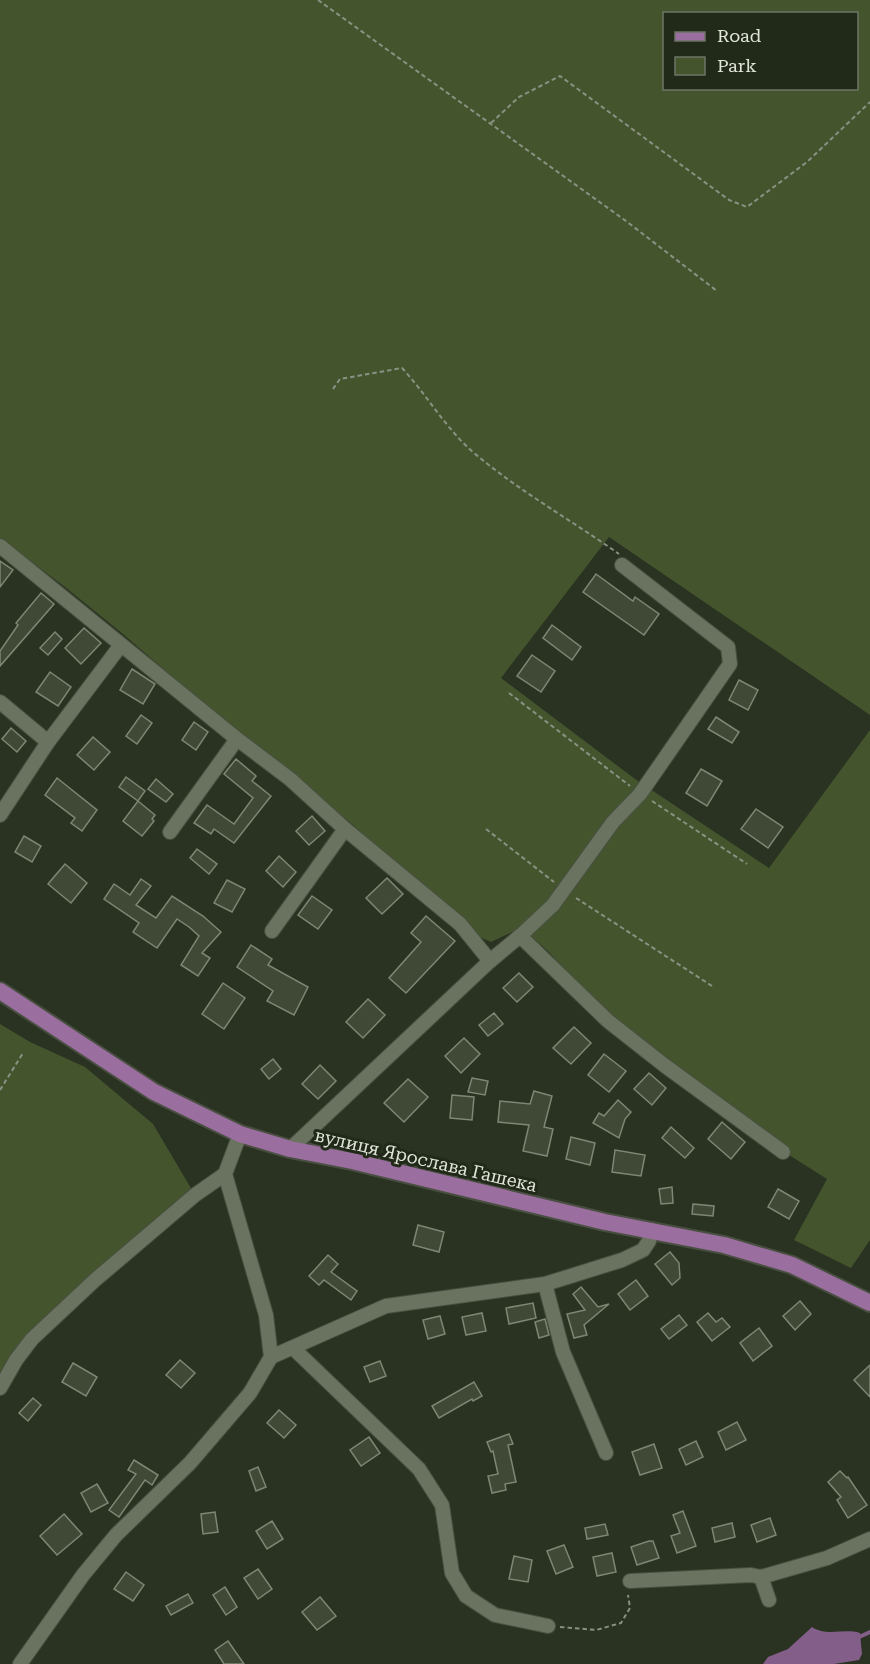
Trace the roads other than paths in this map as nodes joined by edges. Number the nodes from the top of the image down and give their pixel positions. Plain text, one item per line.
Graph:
1 (0, 546) edge
2 (622, 565) road end
3 (121, 645) junction
4 (0, 702) edge
5 (237, 739) junction
6 (48, 742) junction
7 (0, 815) edge
8 (345, 829) junction
9 (170, 832) dead end
10 (272, 931) dead end
11 (520, 936) junction
12 (490, 961) junction
13 (0, 992) edge
14 (240, 1134) junction
15 (290, 1149) junction
16 (783, 1152) dead end
17 (225, 1174) junction
18 (651, 1230) junction
19 (545, 1284) junction
20 (870, 1303) edge
21 (293, 1348) junction
22 (271, 1357) junction
23 (0, 1388) edge
24 (606, 1453) dead end
25 (870, 1539) edge
26 (761, 1577) junction
27 (630, 1581) road end
28 (769, 1600) dead end
29 (548, 1626) road end
30 (20, 1664) edge

1 - 3 street
2 - 11 street
3 - 5 street
3 - 6 street
4 - 6 street
5 - 8 street
5 - 9 street
6 - 7 street
8 - 10 street
8 - 12 street
11 - 12 street
11 - 16 street
12 - 15 street
13 - 14 main road, вулиця Ярослава Гашека
14 - 15 main road, вулиця Ярослава Гашека
14 - 17 street
15 - 18 main road, вулиця Ярослава Гашека
17 - 22 street
17 - 23 street
18 - 19 street
18 - 20 main road, вулиця Ярослава Гашека
19 - 21 street
19 - 24 street
21 - 22 street
21 - 29 street
22 - 30 street
25 - 26 street
26 - 27 street
26 - 28 street

